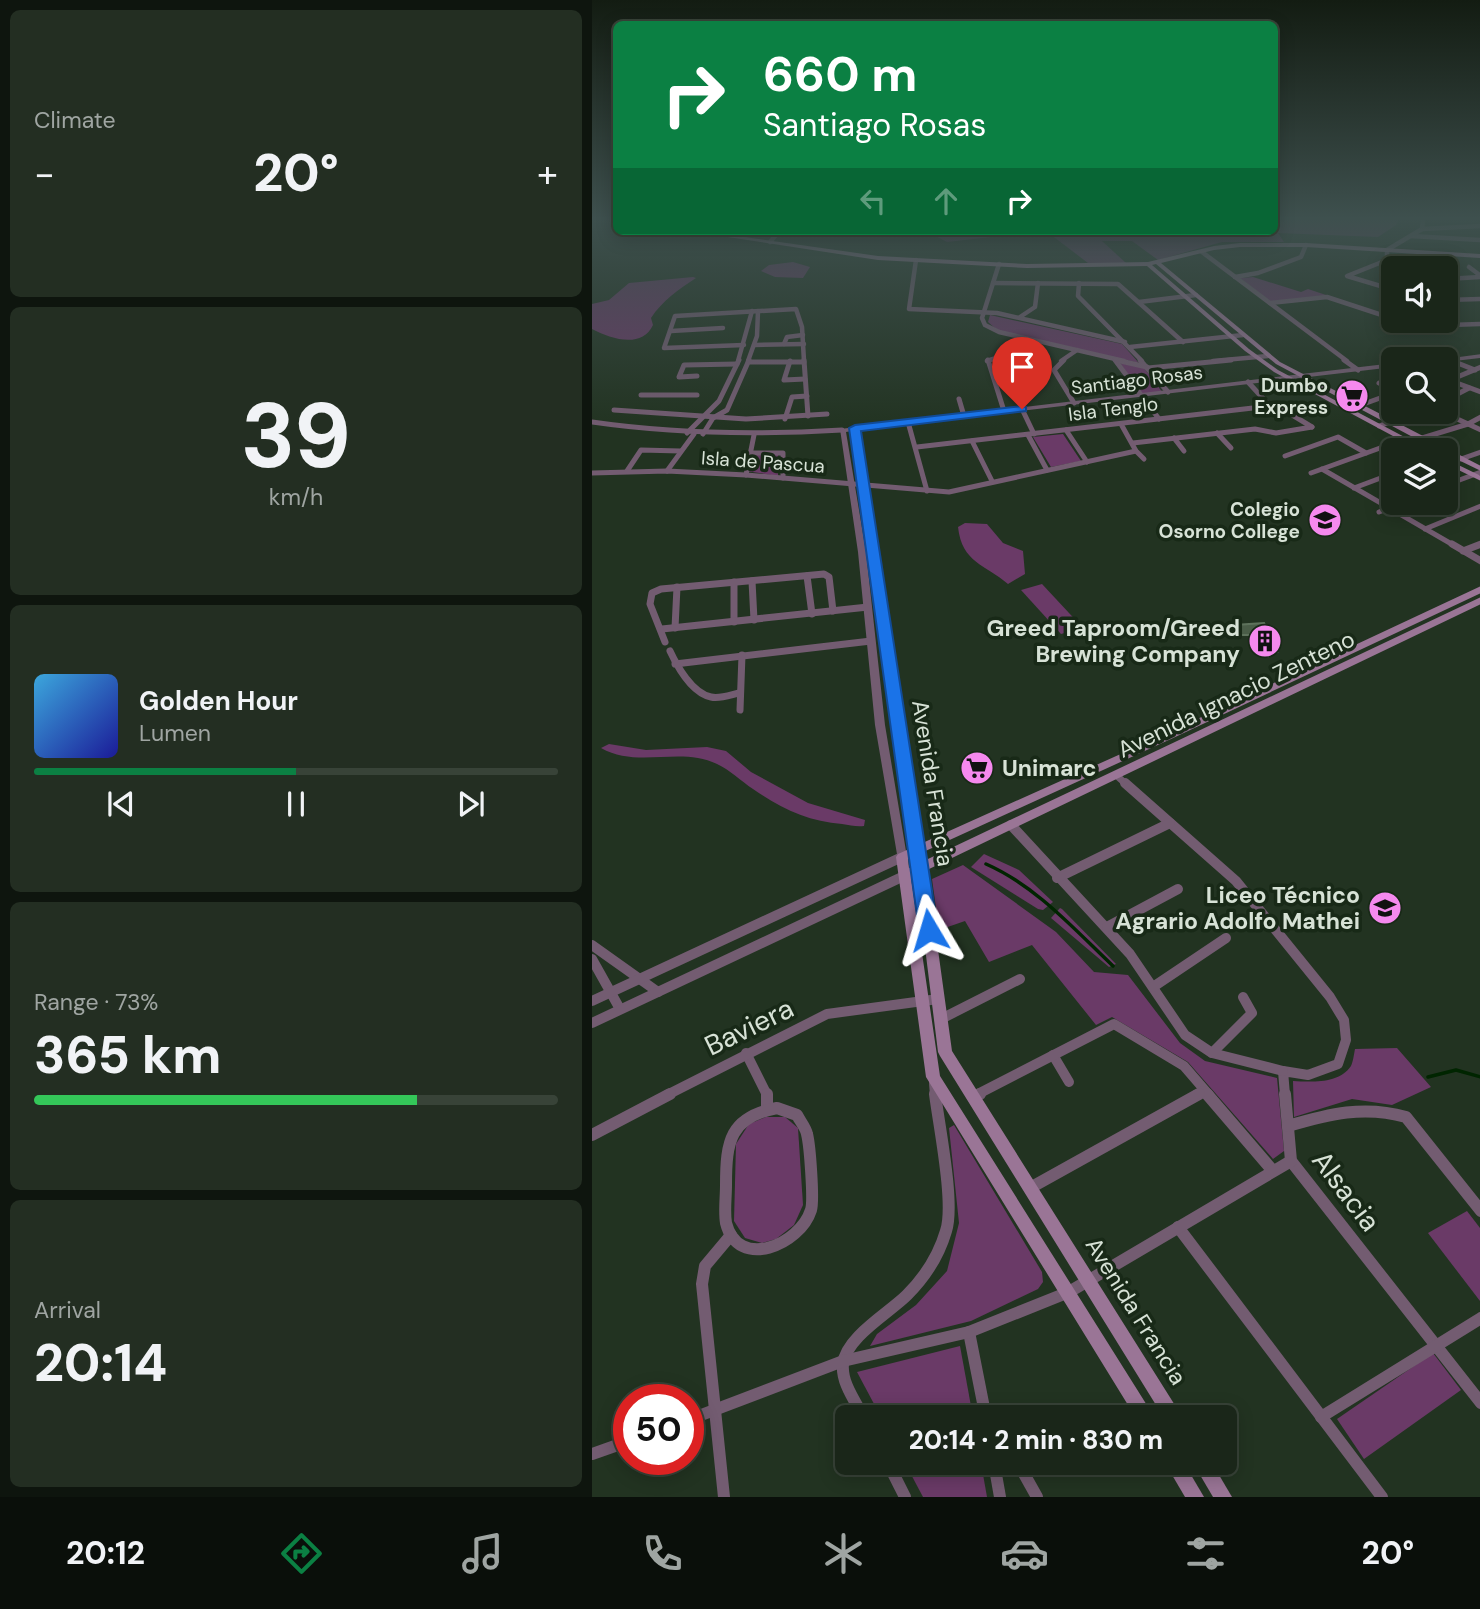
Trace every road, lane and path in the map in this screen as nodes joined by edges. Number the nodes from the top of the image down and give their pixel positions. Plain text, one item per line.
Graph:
1 (912, 289) edge
2 (991, 289) edge
3 (1037, 289) edge
4 (1079, 289) edge
5 (1124, 289) edge
6 (1176, 289) edge
7 (1189, 289) edge
8 (1251, 289) edge
9 (1196, 295) junction
10 (1184, 296) junction
11 (1480, 299) edge
12 (1458, 300) edge
13 (1139, 302) junction
14 (1270, 303) junction
15 (755, 311) junction
16 (984, 311) junction
17 (1381, 315) edge
18 (1020, 317) junction
19 (1480, 324) edge
20 (1458, 325) edge
21 (723, 328) dead end
22 (671, 331) junction
23 (803, 335) junction
24 (1243, 335) junction
25 (1232, 337) junction
26 (1032, 340) junction
27 (1183, 342) junction
28 (784, 344) junction
29 (804, 344) junction
30 (744, 345) junction
31 (754, 345) junction
32 (1128, 345) junction
33 (1077, 350) junction
34 (1268, 356) junction
35 (1480, 356) edge
36 (1256, 357) junction
37 (1458, 358) edge
38 (1114, 359) junction
39 (790, 361) junction
40 (750, 362) junction
41 (804, 362) junction
42 (1458, 362) edge
43 (737, 364) junction
44 (1148, 367) junction
45 (1381, 367) edge
46 (1478, 368) edge
47 (1358, 370) junction
48 (1458, 375) edge
49 (697, 376) dead end
50 (1300, 376) junction
51 (1287, 378) junction
52 (805, 379) junction
53 (1248, 382) junction
54 (1458, 383) edge
55 (1469, 388) junction
56 (1168, 392) junction
57 (1480, 392) edge
58 (697, 394) dead end
59 (1458, 394) edge
60 (641, 395) dead end
61 (663, 395) junction
62 (1142, 395) junction
63 (807, 396) junction
64 (1381, 396) edge
65 (959, 399) dead end
66 (1074, 403) junction
67 (1270, 406) junction
68 (1358, 406) junction
69 (1022, 409) junction
70 (614, 410) dead end
71 (1004, 411) junction
72 (646, 413) junction
73 (826, 414) dead end
74 (808, 416) junction
75 (964, 416) junction
76 (702, 417) junction
77 (1480, 417) edge
78 (713, 418) junction
79 (1381, 418) edge
80 (785, 419) junction
81 (1159, 419) junction
82 (1458, 419) edge
83 (592, 422) edge
84 (908, 422) junction
85 (1121, 424) junction
86 (1384, 424) edge
87 (1393, 424) edge
88 (1468, 424) junction
89 (1378, 426) junction
90 (855, 428) junction
91 (842, 430) junction
92 (1066, 430) junction
93 (1480, 430) edge
94 (691, 433) junction
95 (1217, 433) junction
96 (703, 434) junction
97 (1031, 434) junction
98 (754, 435) junction
99 (1174, 438) junction
100 (1403, 438) edge
101 (1419, 438) edge
102 (1424, 438) edge
103 (972, 441) junction
104 (1133, 443) junction
105 (917, 447) junction
106 (1231, 447) dead end
107 (1381, 448) edge
108 (1136, 451) junction
109 (1184, 451) dead end
110 (680, 452) junction
111 (1480, 452) edge
112 (750, 453) junction
113 (1366, 453) junction
114 (1285, 456) dead end
115 (1458, 458) edge
116 (1144, 459) dead end
117 (1461, 459) junction
118 (1087, 462) junction
119 (1458, 466) edge
120 (1322, 469) junction
121 (1047, 470) junction
122 (627, 471) junction
123 (667, 471) junction
124 (1311, 473) dead end
125 (592, 474) edge
126 (1479, 474) edge
127 (746, 475) junction
128 (1381, 477) edge
129 (783, 478) junction
130 (992, 481) junction
131 (1458, 481) edge
132 (851, 484) junction
133 (862, 486) junction
134 (1354, 488) junction
135 (927, 492) junction
136 (1381, 503) edge
137 (1480, 506) edge
138 (866, 514) junction
139 (856, 515) junction
140 (1401, 515) edge
141 (1425, 529) junction
142 (1480, 544) edge
143 (1464, 551) junction
144 (862, 552) junction
145 (872, 552) junction
146 (1480, 561) edge
147 (807, 576) junction
148 (752, 581) junction
149 (734, 582) junction
150 (677, 587) junction
151 (1480, 589) edge
152 (880, 597) junction
153 (1455, 600) junction
154 (1480, 600) edge
155 (867, 603) junction
156 (1466, 607) junction
157 (833, 611) junction
158 (812, 614) junction
159 (754, 620) junction
160 (734, 622) junction
161 (675, 628) junction
162 (662, 629) junction
163 (887, 640) junction
164 (871, 641) junction
165 (665, 642) dead end
166 (1358, 647) junction
167 (670, 651) dead end
168 (1368, 654) junction
169 (742, 656) junction
170 (675, 664) junction
171 (739, 693) junction
172 (740, 710) dead end
173 (1147, 746) junction
174 (1154, 757) junction
175 (1116, 775) junction
176 (1170, 823) junction
177 (1011, 825) junction
178 (918, 850) junction
179 (902, 857) junction
180 (921, 868) junction
181 (904, 876) junction
182 (1058, 878) junction
183 (1178, 889) dead end
184 (1107, 927) junction
185 (1226, 938) dead end
186 (592, 945) edge
187 (592, 959) edge
188 (640, 979) junction
189 (1020, 979) dead end
190 (1153, 987) junction
191 (658, 992) junction
192 (608, 993) junction
193 (1243, 997) dead end
194 (938, 999) junction
195 (592, 1001) edge
196 (922, 1001) junction
197 (620, 1009) junction
198 (941, 1019) junction
199 (592, 1023) edge
200 (746, 1053) junction
201 (1212, 1053) junction
202 (1053, 1055) junction
203 (1283, 1071) junction
204 (933, 1077) junction
205 (1069, 1082) dead end
206 (1204, 1091) junction
207 (973, 1097) junction
208 (768, 1109) junction
209 (1288, 1126) junction
210 (592, 1135) edge
211 (1003, 1145) junction
212 (984, 1157) junction
213 (1291, 1161) junction
214 (1273, 1171) junction
215 (1030, 1188) junction
216 (1480, 1211) edge
217 (1178, 1227) junction
218 (731, 1235) junction
219 (1088, 1280) junction
220 (1069, 1292) junction
221 (1480, 1318) edge
222 (969, 1332) junction
223 (1436, 1346) junction
224 (843, 1361) junction
225 (983, 1401) junction
226 (1480, 1403) edge
227 (857, 1405) edge
228 (984, 1405) edge
229 (985, 1405) edge
230 (1138, 1405) edge
231 (1166, 1405) edge
232 (713, 1412) junction
233 (704, 1415) edge
234 (1321, 1416) junction
235 (613, 1447) edge
236 (592, 1454) edge
237 (894, 1475) edge
238 (996, 1475) edge
239 (1025, 1475) edge
240 (1181, 1475) edge
241 (1209, 1475) edge
242 (724, 1497) edge
243 (905, 1497) edge
244 (1000, 1497) edge
245 (1037, 1497) edge
246 (1195, 1497) edge
247 (1223, 1497) edge
248 (1382, 1497) edge

1 - 16 street
2 - 16 street
3 - 18 street
4 - 32 street
5 - 13 street
6 - 10 main road
7 - 9 main road
8 - 14 street
9 - 10 street
9 - 24 main road
10 - 13 street
10 - 25 main road
11 - 12 street
13 - 27 street
14 - 17 street
14 - 47 street
15 - 22 street
15 - 23 street
15 - 30 street
15 - 31 street
16 - 18 street
16 - 26 street
18 - 32 street
19 - 20 street
21 - 22 street
22 - 30 street
23 - 28 street
23 - 29 street
24 - 25 street
24 - 34 main road
25 - 27 street
25 - 36 main road
26 - 33 street
26 - 71 street
27 - 32 street
28 - 29 street
28 - 31 street
29 - 41 street
30 - 43 street
31 - 40 street
32 - 44 street
33 - 38 street
33 - 66 street
34 - 36 street
34 - 50 main road
35 - 37 street
36 - 44 street
36 - 51 main road
38 - 44 street
38 - 62 street
39 - 40 street
39 - 41 street
39 - 52 street
40 - 78 street
41 - 52 street
42 - 46 street
43 - 49 street
43 - 76 street
44 - 56 street
45 - 47 street, Santiago Rosas
46 - 48 street
47 - 50 street, Santiago Rosas
50 - 51 street, Santiago Rosas
50 - 68 main road
51 - 53 street, Santiago Rosas
51 - 89 main road
52 - 63 street
53 - 56 street, Santiago Rosas
53 - 67 street
54 - 55 street
55 - 57 street
55 - 59 street
56 - 62 street, Santiago Rosas
58 - 61 street
60 - 61 street
61 - 72 street
62 - 66 street, Santiago Rosas
62 - 81 street
63 - 74 street
63 - 80 street
64 - 68 street
65 - 75 street
66 - 69 street, Santiago Rosas
67 - 81 street, Isla Tenglo
67 - 95 street
68 - 79 main road
69 - 71 street, Santiago Rosas
69 - 97 street
70 - 72 street
71 - 75 street, Santiago Rosas
72 - 76 street
73 - 74 street
74 - 80 street
75 - 84 street, Santiago Rosas
76 - 78 street
76 - 94 street
77 - 88 street
78 - 80 street
78 - 96 street
81 - 85 street, Isla Tenglo
82 - 88 street
83 - 94 street, Santiago Rosas
84 - 90 street, Santiago Rosas
84 - 105 street
85 - 92 street, Isla Tenglo
85 - 104 street
86 - 89 street
87 - 101 main road
88 - 93 street
88 - 102 street
89 - 100 main road
90 - 91 street, Santiago Rosas
90 - 133 street, Avenida Francia
91 - 98 street, Santiago Rosas
91 - 132 street, Avenida Francia
92 - 97 street, Isla Tenglo
92 - 118 street
94 - 96 street, Santiago Rosas
94 - 110 street
95 - 99 street
95 - 106 street
96 - 98 street, Santiago Rosas
97 - 103 street, Isla Tenglo
97 - 121 street
98 - 112 street
99 - 104 street
99 - 109 street
103 - 105 street, Isla Tenglo
103 - 130 street
104 - 108 street
105 - 135 street
107 - 113 street
108 - 116 street
108 - 118 street, Isla de Pascua
110 - 122 street
110 - 123 street
111 - 117 street
112 - 127 street
112 - 129 street
113 - 114 street
113 - 120 street
115 - 117 main road
117 - 126 main road
118 - 121 street, Isla de Pascua
119 - 126 main road
120 - 124 street
120 - 134 street
121 - 130 street, Isla de Pascua
122 - 123 street, Isla de Pascua
122 - 125 street, Isla de Pascua
123 - 127 street, Isla de Pascua
126 - 131 street
127 - 129 street, Isla de Pascua
128 - 134 street
129 - 132 street, Isla de Pascua
130 - 135 street, Isla de Pascua
132 - 133 street, Isla de Pascua
132 - 139 street, Avenida Francia
133 - 135 street, Isla de Pascua
133 - 138 street, Avenida Francia
134 - 136 street
137 - 141 street
138 - 139 street
138 - 145 street, Avenida Francia
139 - 144 street, Avenida Francia
140 - 141 street
141 - 143 street
142 - 143 street
143 - 146 street
144 - 145 street
144 - 155 street, Avenida Francia
145 - 152 street, Avenida Francia
147 - 148 street
147 - 157 street
147 - 158 street
148 - 149 street
148 - 159 street
149 - 150 street
149 - 160 street
150 - 161 street
150 - 162 street
151 - 153 main road, Avenida Ignacio Zenteno
152 - 155 street
152 - 163 street, Avenida Francia
153 - 156 main road
153 - 166 main road, Avenida Ignacio Zenteno
154 - 156 main road, Avenida Ignacio Zenteno
155 - 157 street
155 - 164 street, Avenida Francia
156 - 168 main road, Avenida Ignacio Zenteno
157 - 158 street
158 - 159 street
159 - 160 street
160 - 161 street
161 - 162 street
162 - 165 street
163 - 164 street
163 - 178 street, Avenida Francia
164 - 169 street
164 - 179 street, Avenida Francia
166 - 168 main road
166 - 173 main road, Avenida Ignacio Zenteno
167 - 170 street
168 - 174 main road, Avenida Ignacio Zenteno
169 - 170 street
169 - 171 street
170 - 171 street
171 - 172 street
173 - 174 main road
173 - 178 main road, Avenida Ignacio Zenteno
174 - 175 main road, Avenida Ignacio Zenteno
175 - 176 street
175 - 177 main road, Avenida Ignacio Zenteno
176 - 182 street
176 - 203 street
177 - 180 main road, Avenida Ignacio Zenteno
177 - 182 street
178 - 179 main road, Avenida Ignacio Zenteno
178 - 180 street, Avenida Francia
179 - 181 main road, Avenida Francia
179 - 188 street, Avenida Ignacio Zenteno
180 - 181 main road, Avenida Ignacio Zenteno
180 - 194 main road, Avenida Francia
181 - 191 street, Avenida Ignacio Zenteno
181 - 196 main road, Avenida Francia
182 - 184 street
183 - 184 street
184 - 190 street
185 - 190 street
186 - 188 street
187 - 192 street
188 - 191 street
188 - 192 street, Avenida Ignacio Zenteno
189 - 198 street
190 - 201 street
191 - 197 street, Avenida Ignacio Zenteno
192 - 195 street, Avenida Ignacio Zenteno
192 - 197 street
193 - 201 street
194 - 196 street, Baviera
194 - 198 main road, Avenida Francia
196 - 200 street, Baviera
196 - 204 main road, Avenida Francia
197 - 199 street, Avenida Ignacio Zenteno
198 - 207 main road, Avenida Francia
200 - 208 street
200 - 210 street, Baviera
201 - 203 street
202 - 205 street
202 - 206 street
202 - 207 street
203 - 209 street, Alsacia
204 - 212 main road, Avenida Francia
204 - 224 street
206 - 214 street
206 - 215 street
207 - 211 main road, Avenida Francia
208 - 218 street
208 - 218 street
209 - 213 street, Alsacia
209 - 216 street
211 - 212 main road
211 - 215 main road, Avenida Francia
212 - 220 main road, Avenida Francia
213 - 214 street
213 - 223 street, Alsacia
214 - 217 street
215 - 219 main road, Avenida Francia
217 - 219 street
217 - 234 street
218 - 232 street
219 - 220 street
219 - 231 main road, Avenida Francia
220 - 222 street
220 - 230 main road, Avenida Francia
221 - 223 street
222 - 224 street
222 - 225 street
223 - 226 street, Alsacia
223 - 234 street
224 - 227 street
224 - 232 street
225 - 228 street
225 - 229 street
232 - 233 street
232 - 242 street
234 - 248 street
235 - 236 street
237 - 243 street
238 - 244 street
239 - 245 street
240 - 246 main road
241 - 247 main road

